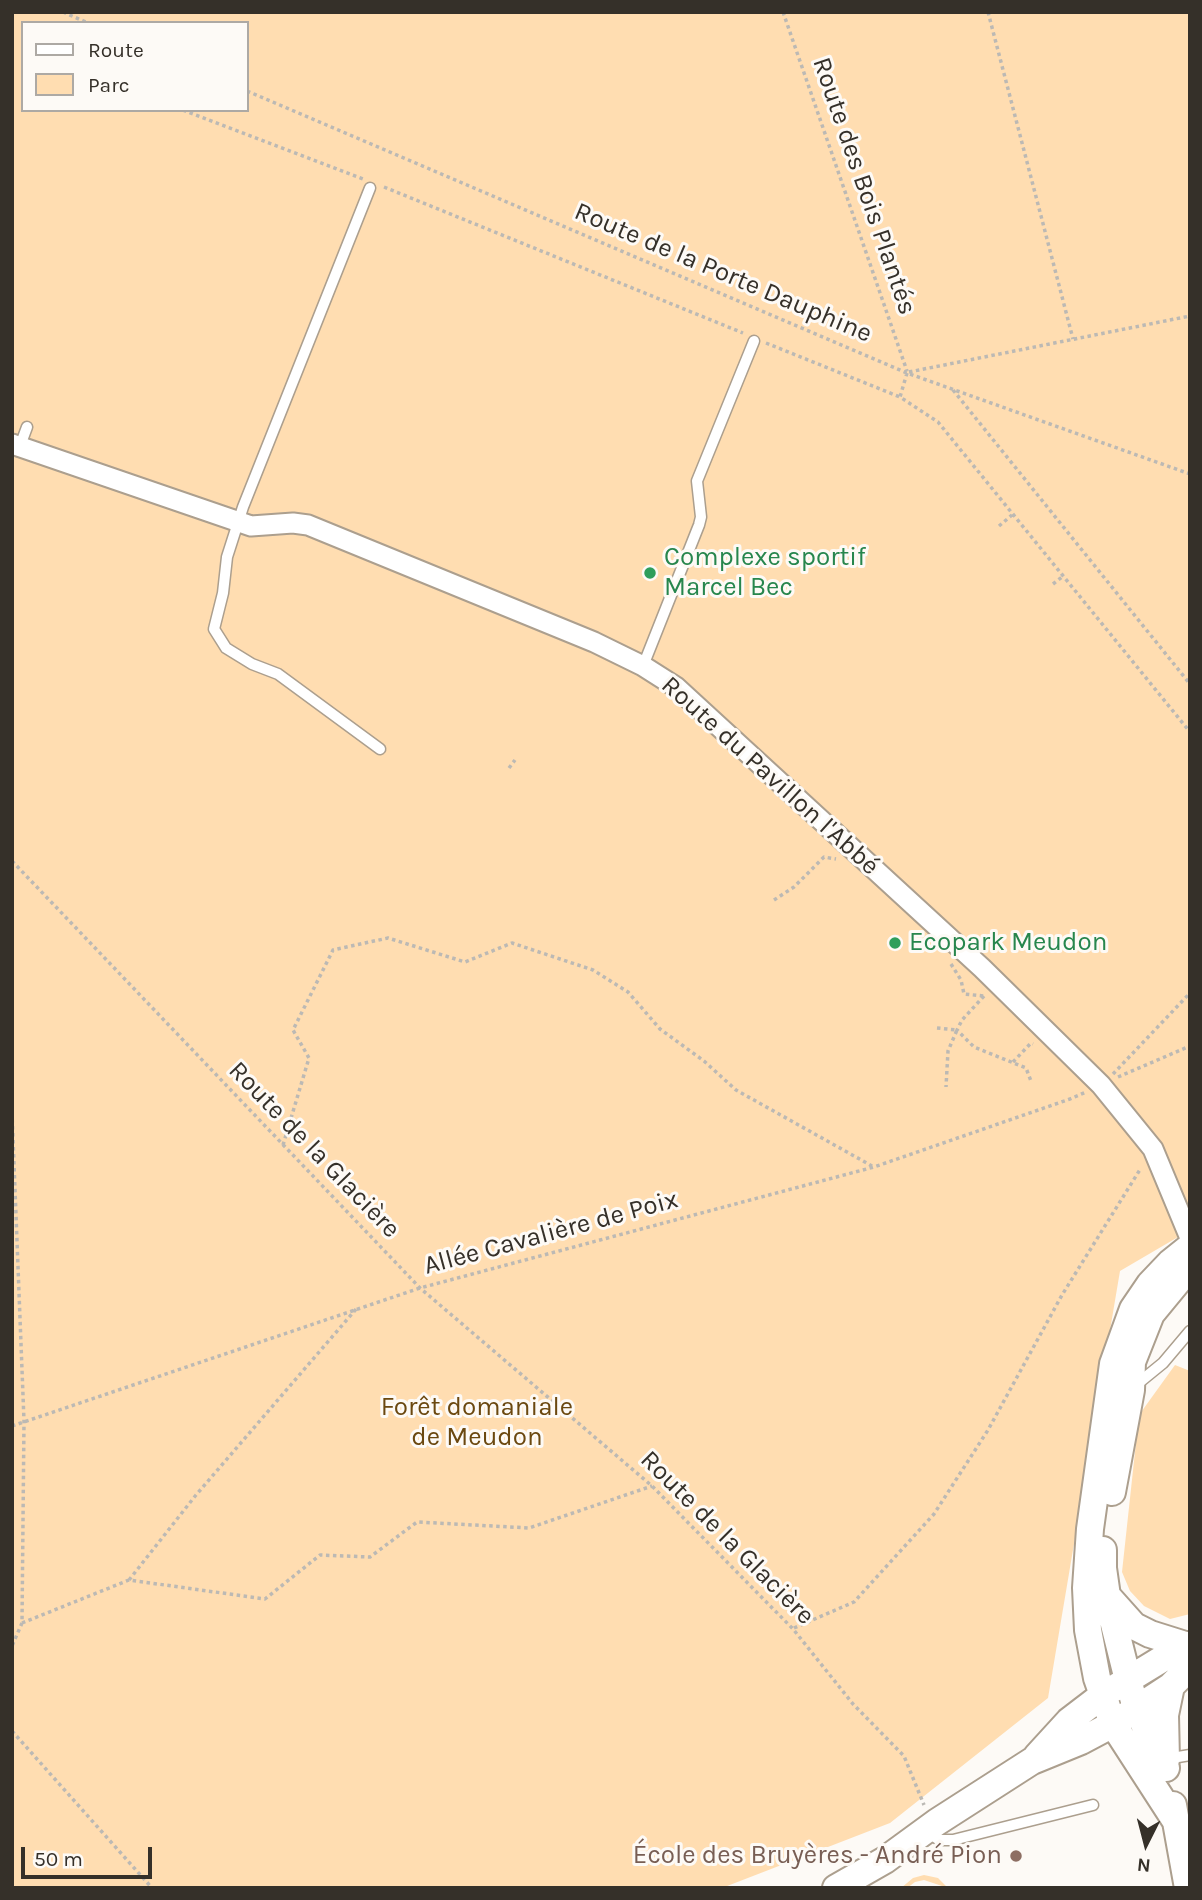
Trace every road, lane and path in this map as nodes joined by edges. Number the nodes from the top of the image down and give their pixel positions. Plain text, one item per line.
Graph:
1 (63, 12) edge
2 (783, 12) edge
3 (988, 12) edge
4 (83, 21) edge
5 (248, 91) edge
6 (188, 112) edge
7 (370, 188) dead end
8 (1190, 316) edge
9 (752, 338) junction
10 (1073, 339) junction
11 (907, 373) junction
12 (952, 388) junction
13 (900, 397) junction
14 (20, 439) edge
15 (1190, 474) edge
16 (1012, 515) junction
17 (239, 522) junction
18 (999, 526) dead end
19 (1063, 576) junction
20 (1053, 584) dead end
21 (643, 666) junction
22 (1190, 684) edge
23 (1190, 732) edge
24 (380, 749) dead end
25 (515, 760) dead end
26 (509, 768) dead end
27 (12, 862) edge
28 (844, 862) dead end
29 (774, 900) dead end
30 (950, 961) dead end
31 (990, 989) junction
32 (1190, 993) edge
33 (937, 1028) dead end
34 (957, 1030) junction
35 (1029, 1045) dead end
36 (1190, 1046) edge
37 (1013, 1062) junction
38 (1031, 1081) dead end
39 (1101, 1084) junction
40 (946, 1087) dead end
41 (12, 1112) edge
42 (282, 1145) junction
43 (1153, 1149) junction
44 (874, 1167) junction
45 (1190, 1238) edge
46 (1190, 1247) edge
47 (1190, 1272) edge
48 (420, 1287) junction
49 (356, 1308) junction
50 (1190, 1331) edge
51 (1130, 1390) junction
52 (24, 1420) junction
53 (12, 1426) edge
54 (652, 1486) junction
55 (129, 1580) junction
56 (1107, 1596) junction
57 (22, 1623) junction
58 (793, 1629) junction
59 (12, 1646) edge
60 (1184, 1661) edge
61 (1128, 1680) junction
62 (1103, 1695) junction
63 (1136, 1708) junction
64 (1113, 1724) junction
65 (12, 1731) edge
66 (1032, 1761) junction
67 (1174, 1761) edge
68 (1093, 1805) dead end
69 (1177, 1823) junction
70 (931, 1826) junction
71 (152, 1888) edge
72 (836, 1888) edge
73 (1188, 1888) edge

1 - 4 path
2 - 11 path, Route des Bois Plantés
3 - 10 path
5 - 11 path, Route de la Porte Dauphine
6 - 9 path
7 - 17 lane
8 - 10 path
9 - 13 path
9 - 21 lane
10 - 11 path
11 - 12 path, Route de la Porte Dauphine
11 - 13 path
12 - 15 path, Route de la Porte Dauphine
12 - 22 path
13 - 16 path
14 - 17 street, Route du Pavillon l'Abbé
16 - 18 path
16 - 19 path
17 - 21 street, Route du Pavillon l'Abbé
17 - 24 lane
19 - 20 path
19 - 23 path
21 - 31 street, Route du Pavillon l'Abbé
25 - 26 path
27 - 42 path, Route de la Glacière
28 - 29 path
30 - 31 path
31 - 34 path
31 - 39 street, Route du Pavillon l'Abbé
32 - 39 path
33 - 34 path
34 - 37 path
34 - 40 path
35 - 37 path
36 - 39 path
37 - 38 path
39 - 43 street, Route du Pavillon l'Abbé
39 - 44 path, Allée Cavalière de Poix
41 - 52 path
42 - 44 path
42 - 48 path, Route de la Glacière
43 - 45 street, Route du Pavillon l'Abbé
43 - 58 path
44 - 48 path, Allée Cavalière de Poix
46 - 62 street
47 - 51 street
48 - 49 path, Allée Cavalière de Poix
48 - 54 path, Route de la Glacière
49 - 52 path, Allée Cavalière de Poix
49 - 55 path
50 - 51 lane
51 - 56 street
52 - 53 path, Allée Cavalière de Poix
52 - 57 path
54 - 55 path
54 - 58 path, Route de la Glacière
55 - 57 path
56 - 60 street
56 - 61 street
57 - 59 path
58 - 70 path, Route de la Glacière
60 - 61 street
60 - 63 street
60 - 67 street
61 - 62 street
61 - 63 street
62 - 64 street
62 - 66 street
63 - 64 street
63 - 67 street
64 - 66 street
64 - 69 street
65 - 71 path
66 - 70 street
67 - 69 street
68 - 70 lane
69 - 73 street
70 - 72 street

